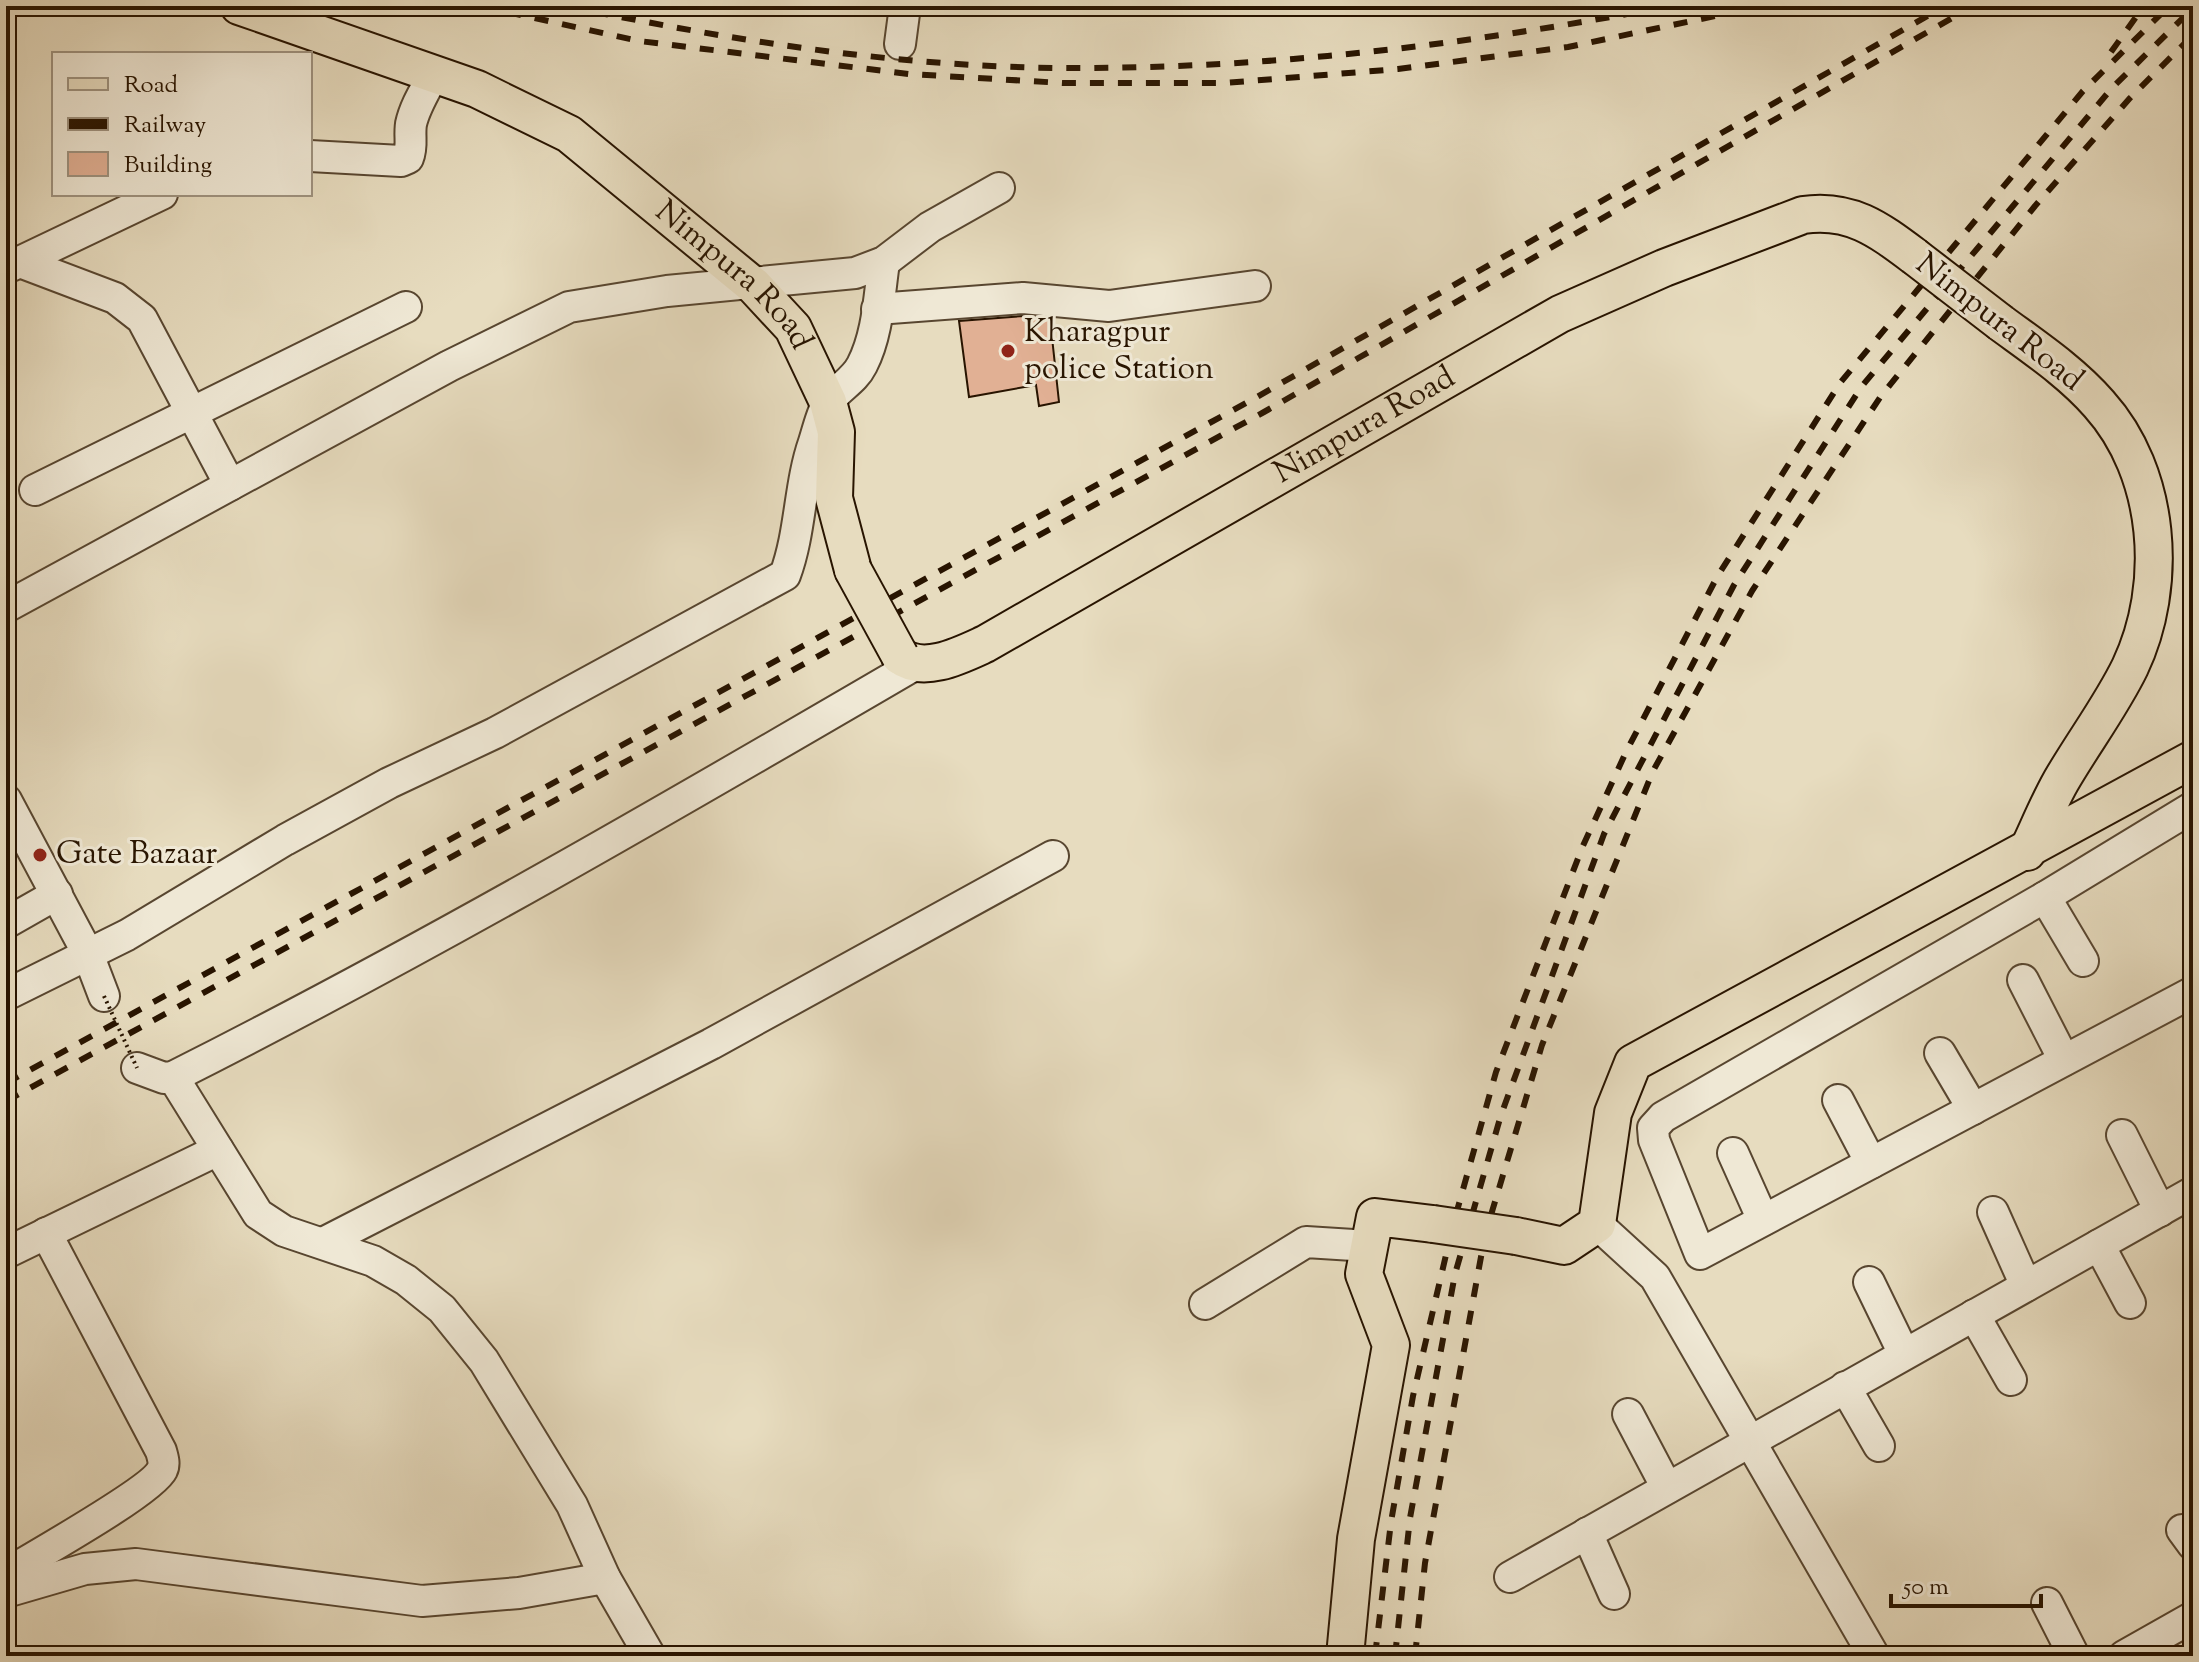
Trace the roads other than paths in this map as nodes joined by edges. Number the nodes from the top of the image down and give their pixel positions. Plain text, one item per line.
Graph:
1 (239, 6) edge
2 (905, 6) edge
3 (900, 44) dead end
4 (434, 74) junction
5 (312, 156) edge
6 (999, 188) dead end
7 (158, 196) edge
8 (884, 262) junction
9 (13, 265) edge
10 (754, 286) junction
11 (1255, 286) dead end
12 (406, 307) dead end
13 (877, 309) junction
14 (828, 402) junction
15 (192, 414) junction
16 (230, 485) junction
17 (35, 490) dead end
18 (6, 607) edge
19 (908, 660) junction
20 (2193, 759) edge
21 (6, 800) edge
22 (2193, 807) edge
23 (2027, 852) junction
24 (1053, 856) dead end
25 (57, 894) junction
26 (2045, 897) junction
27 (6, 923) edge
28 (88, 954) junction
29 (2083, 961) dead end
30 (2023, 980) dead end
31 (2193, 992) edge
32 (6, 995) edge
33 (104, 996) road end
34 (1940, 1053) dead end
35 (2064, 1060) junction
36 (137, 1068) road end
37 (173, 1077) junction
38 (1838, 1100) dead end
39 (1973, 1109) junction
40 (2122, 1135) dead end
41 (218, 1150) junction
42 (1733, 1153) dead end
43 (1871, 1163) junction
44 (2193, 1192) edge
45 (2160, 1211) junction
46 (1993, 1212) dead end
47 (1763, 1220) junction
48 (1597, 1224) junction
49 (46, 1233) junction
50 (325, 1242) junction
51 (2099, 1245) junction
52 (1369, 1246) junction
53 (6, 1253) edge
54 (1869, 1282) dead end
55 (2026, 1286) junction
56 (2130, 1303) dead end
57 (1205, 1304) dead end
58 (1974, 1315) junction
59 (1904, 1354) junction
60 (2011, 1380) dead end
61 (1845, 1387) junction
62 (1628, 1414) dead end
63 (1751, 1440) junction
64 (1879, 1446) dead end
65 (1667, 1488) junction
66 (1587, 1533) junction
67 (6, 1574) edge
68 (1510, 1577) dead end
69 (605, 1578) junction
70 (6, 1592) edge
71 (1614, 1594) dead end
72 (2047, 1603) dead end
73 (2193, 1617) edge
74 (650, 1656) edge
75 (1345, 1656) edge
76 (1874, 1656) edge
77 (2074, 1656) edge
78 (2124, 1656) edge

1 - 4 main road, Nimpura Road
2 - 3 street
4 - 5 street
4 - 10 main road, Nimpura Road
6 - 8 street
7 - 9 street
8 - 10 street
8 - 13 street
9 - 15 street
10 - 14 main road, Nimpura Road
10 - 16 street
11 - 13 street
12 - 15 street
13 - 14 street
14 - 19 main road, Nimpura Road, bridge
14 - 28 street
15 - 16 street
15 - 17 street
16 - 18 street
19 - 23 main road, Nimpura Road, bridge
19 - 37 street
20 - 23 main road
21 - 25 street
22 - 26 street
23 - 48 main road
24 - 50 street
25 - 27 street
25 - 28 street
26 - 29 street
26 - 47 street
28 - 32 street
28 - 33 street
30 - 35 street
31 - 35 street
34 - 39 street
35 - 39 street
36 - 37 street
37 - 41 street
38 - 43 street
39 - 43 street
40 - 45 street
41 - 49 street
41 - 50 street
42 - 47 street
43 - 47 street
44 - 45 street
45 - 51 street
46 - 55 street
48 - 52 main road, bridge
48 - 63 street
49 - 53 street
49 - 67 street
50 - 69 street
51 - 55 street
51 - 56 street
52 - 57 street
52 - 75 main road
54 - 59 street
55 - 58 street
58 - 59 street
58 - 60 street
59 - 61 street
61 - 63 street
61 - 64 street
62 - 65 street
63 - 65 street
63 - 76 street
65 - 66 street
66 - 68 street
66 - 71 street
69 - 70 street
69 - 74 street
72 - 77 street
73 - 78 street

